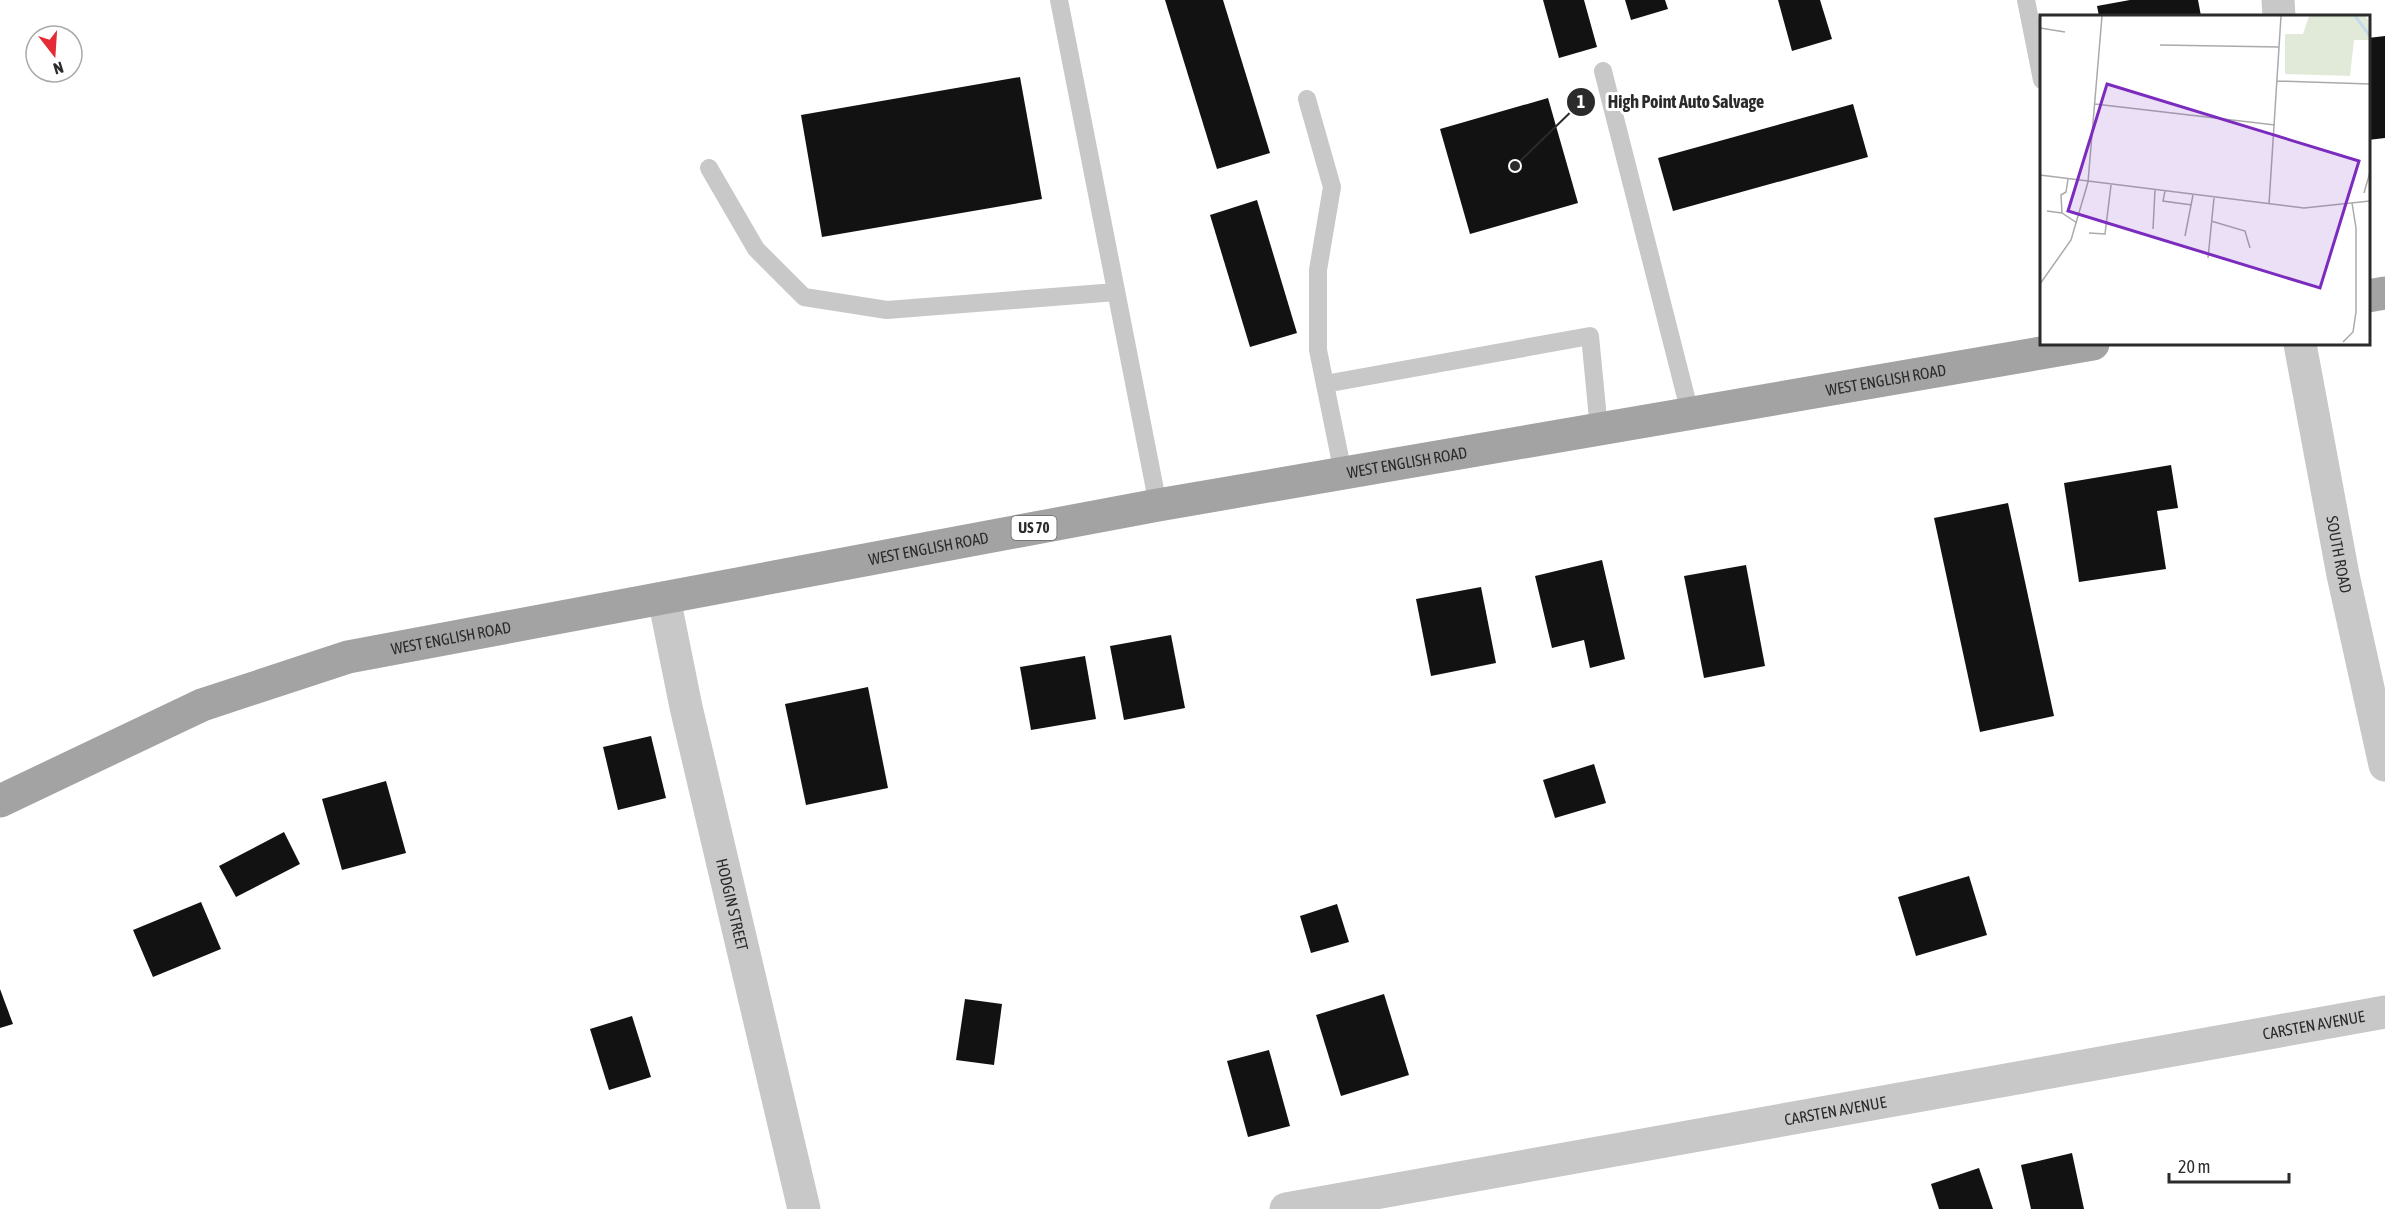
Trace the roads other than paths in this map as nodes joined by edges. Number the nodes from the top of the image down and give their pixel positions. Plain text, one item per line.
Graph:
1 (1059, 0) edge
2 (2026, 0) edge
3 (2278, 0) edge
4 (2279, 15) edge
5 (2040, 70) edge
6 (1603, 71) dead end
7 (1307, 99) dead end
8 (709, 168) dead end
9 (1116, 292) junction
10 (2385, 294) edge
11 (2370, 296) edge
12 (2083, 345) edge
13 (2300, 345) edge
14 (1325, 384) junction
15 (1690, 413) junction
16 (1599, 429) junction
17 (1343, 472) junction
18 (1158, 505) junction
19 (664, 598) junction
20 (2385, 765) edge
21 (0, 801) edge
22 (2385, 1012) edge
23 (804, 1209) edge
24 (1286, 1209) edge

1 - 9 lane
2 - 5 lane
3 - 4 street
6 - 15 lane
7 - 14 lane
8 - 9 lane
9 - 18 lane
10 - 11 main road
12 - 15 main road, WEST ENGLISH ROAD / US 70
13 - 20 street, SOUTH ROAD
14 - 16 lane
14 - 17 lane
15 - 16 main road, WEST ENGLISH ROAD / US 70
16 - 17 main road, WEST ENGLISH ROAD / US 70
17 - 18 main road, WEST ENGLISH ROAD / US 70
18 - 19 main road, WEST ENGLISH ROAD / US 70
19 - 21 main road, WEST ENGLISH ROAD / US 70
19 - 23 street, HODGIN STREET
22 - 24 street, CARSTEN AVENUE

